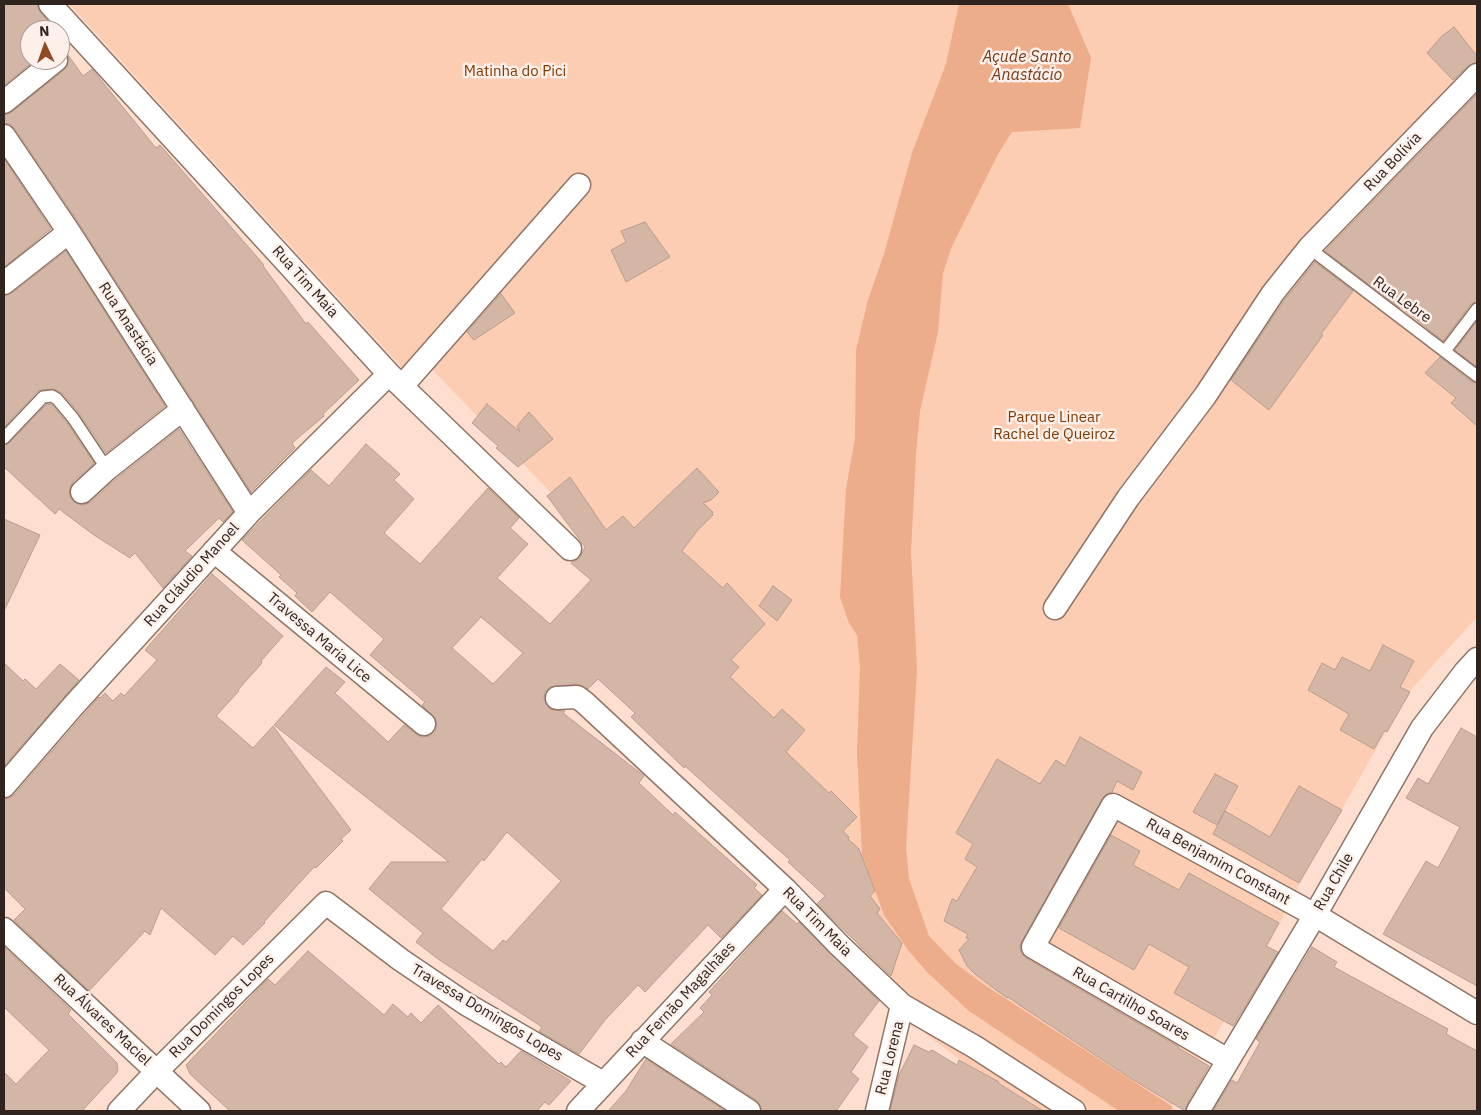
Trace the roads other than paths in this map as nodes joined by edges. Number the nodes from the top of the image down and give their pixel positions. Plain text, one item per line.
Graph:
1 (50, 4) edge
2 (83, 38) junction
3 (70, 49) edge
4 (44, 70) edge
5 (1477, 75) edge
6 (4, 102) edge
7 (4, 136) edge
8 (579, 185) dead end
9 (69, 232) junction
10 (1309, 248) junction
11 (4, 283) edge
12 (1477, 309) edge
13 (1445, 350) junction
14 (1477, 376) edge
15 (395, 380) junction
16 (183, 409) junction
17 (4, 438) edge
18 (107, 469) junction
19 (82, 492) dead end
20 (249, 513) junction
21 (570, 549) dead end
22 (214, 551) junction
23 (1055, 608) dead end
24 (1477, 659) edge
25 (558, 698) dead end
26 (424, 724) dead end
27 (4, 786) edge
28 (785, 889) junction
29 (326, 903) joint
30 (1315, 915) junction
31 (4, 929) edge
32 (1033, 947) joint
33 (902, 1005) junction
34 (1477, 1013) edge
35 (642, 1041) junction
36 (1228, 1060) junction
37 (157, 1071) junction
38 (604, 1082) junction
39 (119, 1111) edge
40 (200, 1111) edge
41 (578, 1111) edge
42 (749, 1111) edge
43 (877, 1111) edge
44 (1074, 1111) edge
45 (1198, 1111) edge

1 - 2 street, Rua Tim Maia
2 - 3 street
2 - 15 street, Rua Tim Maia
4 - 6 street
5 - 10 street, Rua Bolívia
7 - 9 street, Rua Anastácia
8 - 15 street, Rua Cláudio Manoel
9 - 11 street
9 - 16 street, Rua Anastácia
10 - 13 lane, Rua Lebre
10 - 23 street, Rua Bolívia
12 - 13 lane
13 - 14 lane, Rua Lebre
15 - 20 street, Rua Cláudio Manoel
15 - 21 street, Rua Tim Maia
16 - 18 street
16 - 20 street, Rua Anastácia
17 - 18 lane
18 - 19 street
20 - 22 street, Rua Cláudio Manoel
22 - 26 street, Travessa Maria Lice
22 - 27 street, Rua Cláudio Manoel
24 - 30 street, Rua Chile
25 - 28 street, Rua Tim Maia
28 - 33 street, Rua Tim Maia
28 - 35 street, Rua Fernão Magalhães
29 - 37 street, Rua Domingos Lopes
29 - 38 street, Travessa Domingos Lopes
30 - 32 street, Rua Benjamim Constant
30 - 34 street, Rua Benjamim Constant
30 - 36 street, Rua Chile
31 - 37 street, Rua Álvares Maciel
32 - 36 street, Rua Cartilho Soares
33 - 43 street, Rua Lorena
33 - 44 street, Rua Tim Maia
35 - 38 street, Rua Fernão Magalhães
35 - 42 street
36 - 45 street, Rua Chile
37 - 39 street, Rua Domingos Lopes
37 - 40 street, Rua Álvares Maciel
38 - 41 street, Rua Fernão Magalhães

